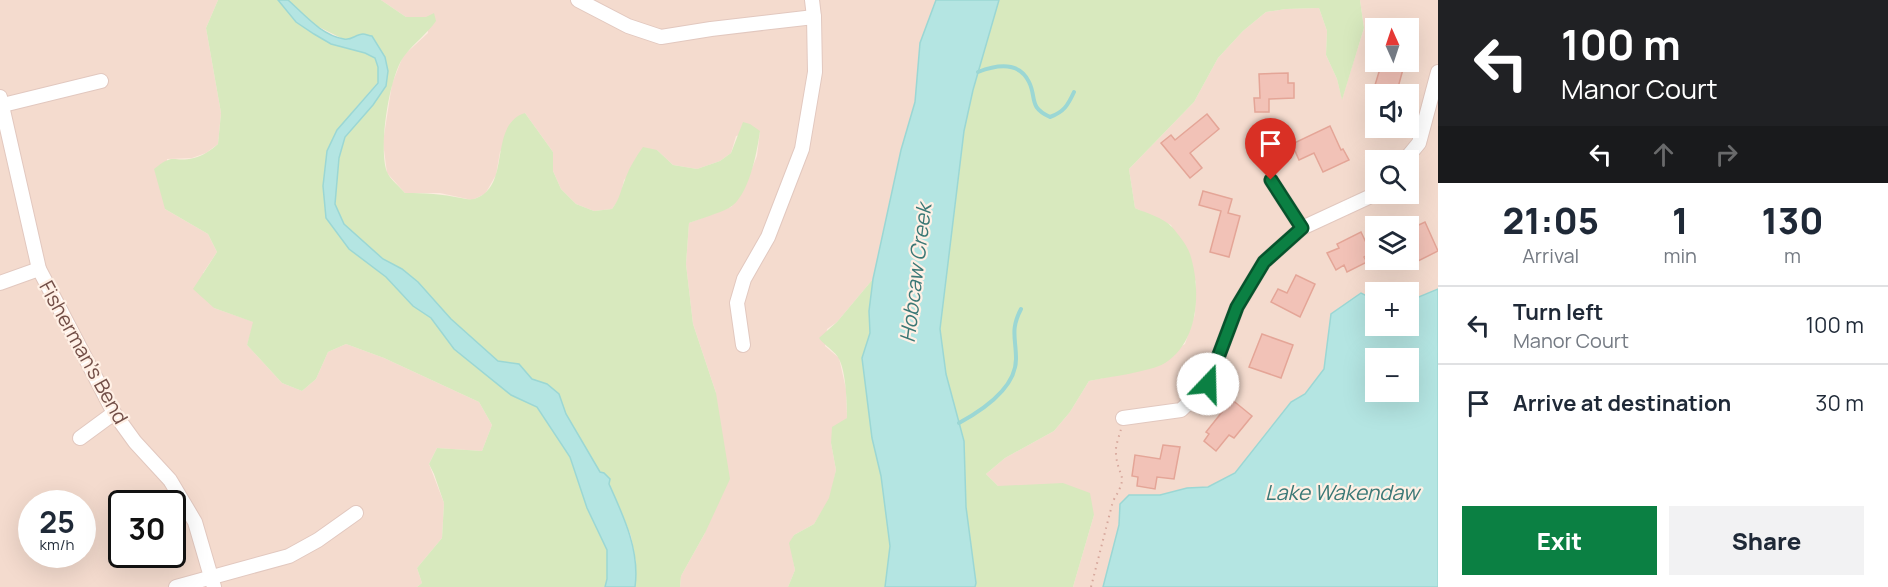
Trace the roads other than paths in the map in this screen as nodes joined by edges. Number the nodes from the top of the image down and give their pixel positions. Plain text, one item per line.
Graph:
1 (578, 0) edge
2 (812, 0) edge
3 (814, 17) junction
4 (1438, 72) edge
5 (101, 81) dead end
6 (2, 101) edge
7 (1413, 150) edge
8 (1271, 180) dead end
9 (1365, 199) edge
10 (1302, 228) junction
11 (39, 269) junction
12 (0, 283) edge
13 (743, 345) dead end
14 (114, 413) junction
15 (1123, 418) road end
16 (80, 438) dead end
17 (356, 513) dead end
18 (212, 583) edge
19 (176, 587) edge

1 - 3 street
2 - 3 street
3 - 13 street
4 - 7 street
5 - 6 street
6 - 11 street, Fisherman's Bend
8 - 10 street
9 - 10 street
10 - 15 street
11 - 12 street
11 - 14 street, Fisherman's Bend
14 - 16 street
14 - 18 street, Fisherman's Bend
17 - 18 street
18 - 19 street

